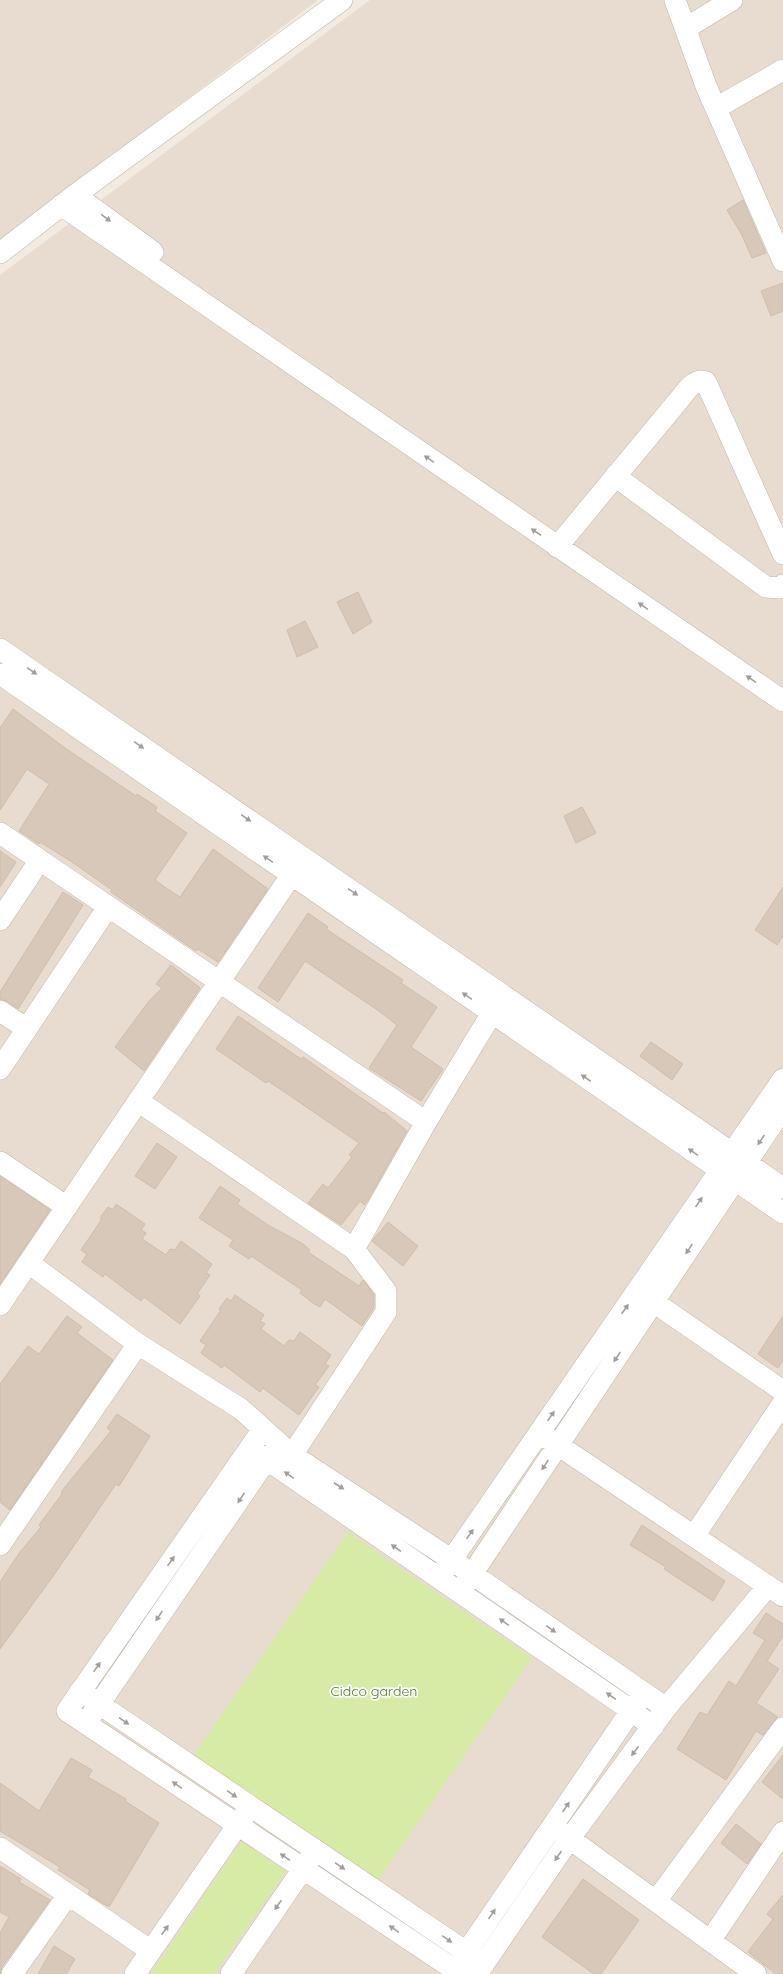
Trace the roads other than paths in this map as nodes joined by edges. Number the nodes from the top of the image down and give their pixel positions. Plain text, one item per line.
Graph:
1 (342, 0) edge
2 (676, 0) edge
3 (732, 0) edge
4 (686, 28) junction
5 (783, 70) edge
6 (716, 108) junction
7 (68, 200) junction
8 (0, 253) edge
9 (783, 261) edge
10 (615, 476) junction
11 (561, 541) junction
12 (783, 554) edge
13 (783, 585) edge
14 (2, 654) edge
15 (0, 674) edge
16 (783, 684) edge
17 (783, 701) edge
18 (0, 833) edge
19 (304, 858) junction
20 (40, 860) junction
21 (291, 875) junction
22 (108, 907) junction
23 (0, 920) edge
24 (219, 983) junction
25 (0, 1011) edge
26 (492, 1013) junction
27 (27, 1029) junction
28 (574, 1045) junction
29 (562, 1061) junction
30 (0, 1069) edge
31 (783, 1079) edge
32 (138, 1102) junction
33 (783, 1108) edge
34 (426, 1122) junction
35 (739, 1158) junction
36 (0, 1162) edge
37 (728, 1175) junction
38 (783, 1188) edge
39 (67, 1207) junction
40 (783, 1213) edge
41 (354, 1249) junction
42 (29, 1263) junction
43 (645, 1297) junction
44 (0, 1305) edge
45 (138, 1344) junction
46 (783, 1392) edge
47 (783, 1403) edge
48 (262, 1430) junction
49 (540, 1433) junction
50 (558, 1445) junction
51 (250, 1448) junction
52 (280, 1453) junction
53 (694, 1536) junction
54 (0, 1545) edge
55 (452, 1560) junction
56 (472, 1574) junction
57 (440, 1578) junction
58 (775, 1591) edge
59 (460, 1592) junction
60 (80, 1691) junction
61 (644, 1693) junction
62 (99, 1704) junction
63 (666, 1708) junction
64 (632, 1711) junction
65 (86, 1723) junction
66 (653, 1727) junction
67 (781, 1737) edge
68 (251, 1806) junction
69 (238, 1825) junction
70 (553, 1826) junction
71 (783, 1832) edge
72 (570, 1838) junction
73 (0, 1848) edge
74 (316, 1850) junction
75 (303, 1869) junction
76 (68, 1895) junction
77 (656, 1901) junction
78 (710, 1941) junction
79 (151, 1951) junction
80 (467, 1952) junction
81 (480, 1969) edge
82 (458, 1972) edge
83 (12, 1974) edge
84 (135, 1974) edge
85 (231, 1974) edge
86 (756, 1974) edge

1 - 7 street
2 - 4 street
3 - 4 street
4 - 6 street
5 - 6 street
6 - 9 street
7 - 8 street
7 - 11 street
10 - 11 street
10 - 12 street
10 - 13 street
11 - 16 street
17 -> 11 street
14 -> 19 street
21 -> 15 street
18 - 20 street
19 - 21 street
19 -> 28 street
20 - 22 street
20 - 23 street
21 - 24 street
26 -> 21 street
22 - 24 street
22 - 27 street
24 - 32 street
24 - 34 street
25 - 27 street
26 - 29 street
26 - 34 street
27 - 30 street
28 - 29 street
28 - 35 street
37 -> 29 street
31 - 35 street
32 - 39 street
32 - 41 street
33 -> 35 street
34 - 41 street
35 - 37 street
35 - 38 street
36 - 39 street
37 - 40 street
37 - 43 street
39 - 42 street
41 - 52 street
42 - 44 street
42 - 45 street
43 - 46 street
49 -> 43 street
43 -> 50 street
45 - 48 street
45 - 54 street
47 - 53 street
48 - 51 street
48 - 52 street
49 - 50 street
55 -> 49 street
50 - 53 street
50 -> 56 street
51 - 52 street
60 -> 51 street
52 -> 55 street
57 -> 52 street
52 -> 62 street
53 - 58 street
55 - 56 street
55 - 57 street
56 - 59 street
56 -> 61 street
57 - 59 street
58 - 63 street
64 -> 59 street
60 - 62 street
60 - 65 street
61 - 63 street
61 - 64 street
62 - 65 street
62 -> 68 street
63 - 66 street
64 - 66 street
70 -> 64 street
69 -> 65 street
66 -> 72 street
67 - 77 street
68 - 69 street
68 - 74 street
75 -> 69 street
79 -> 69 street
70 - 72 street
80 -> 70 street
71 - 78 street
72 - 77 street
72 -> 81 street
73 - 76 street
74 - 75 street
74 -> 80 street
82 -> 75 street
75 -> 85 street
76 - 79 street
76 - 83 street
77 - 78 street
78 - 86 street
79 - 84 street
80 - 81 street
80 - 82 street

